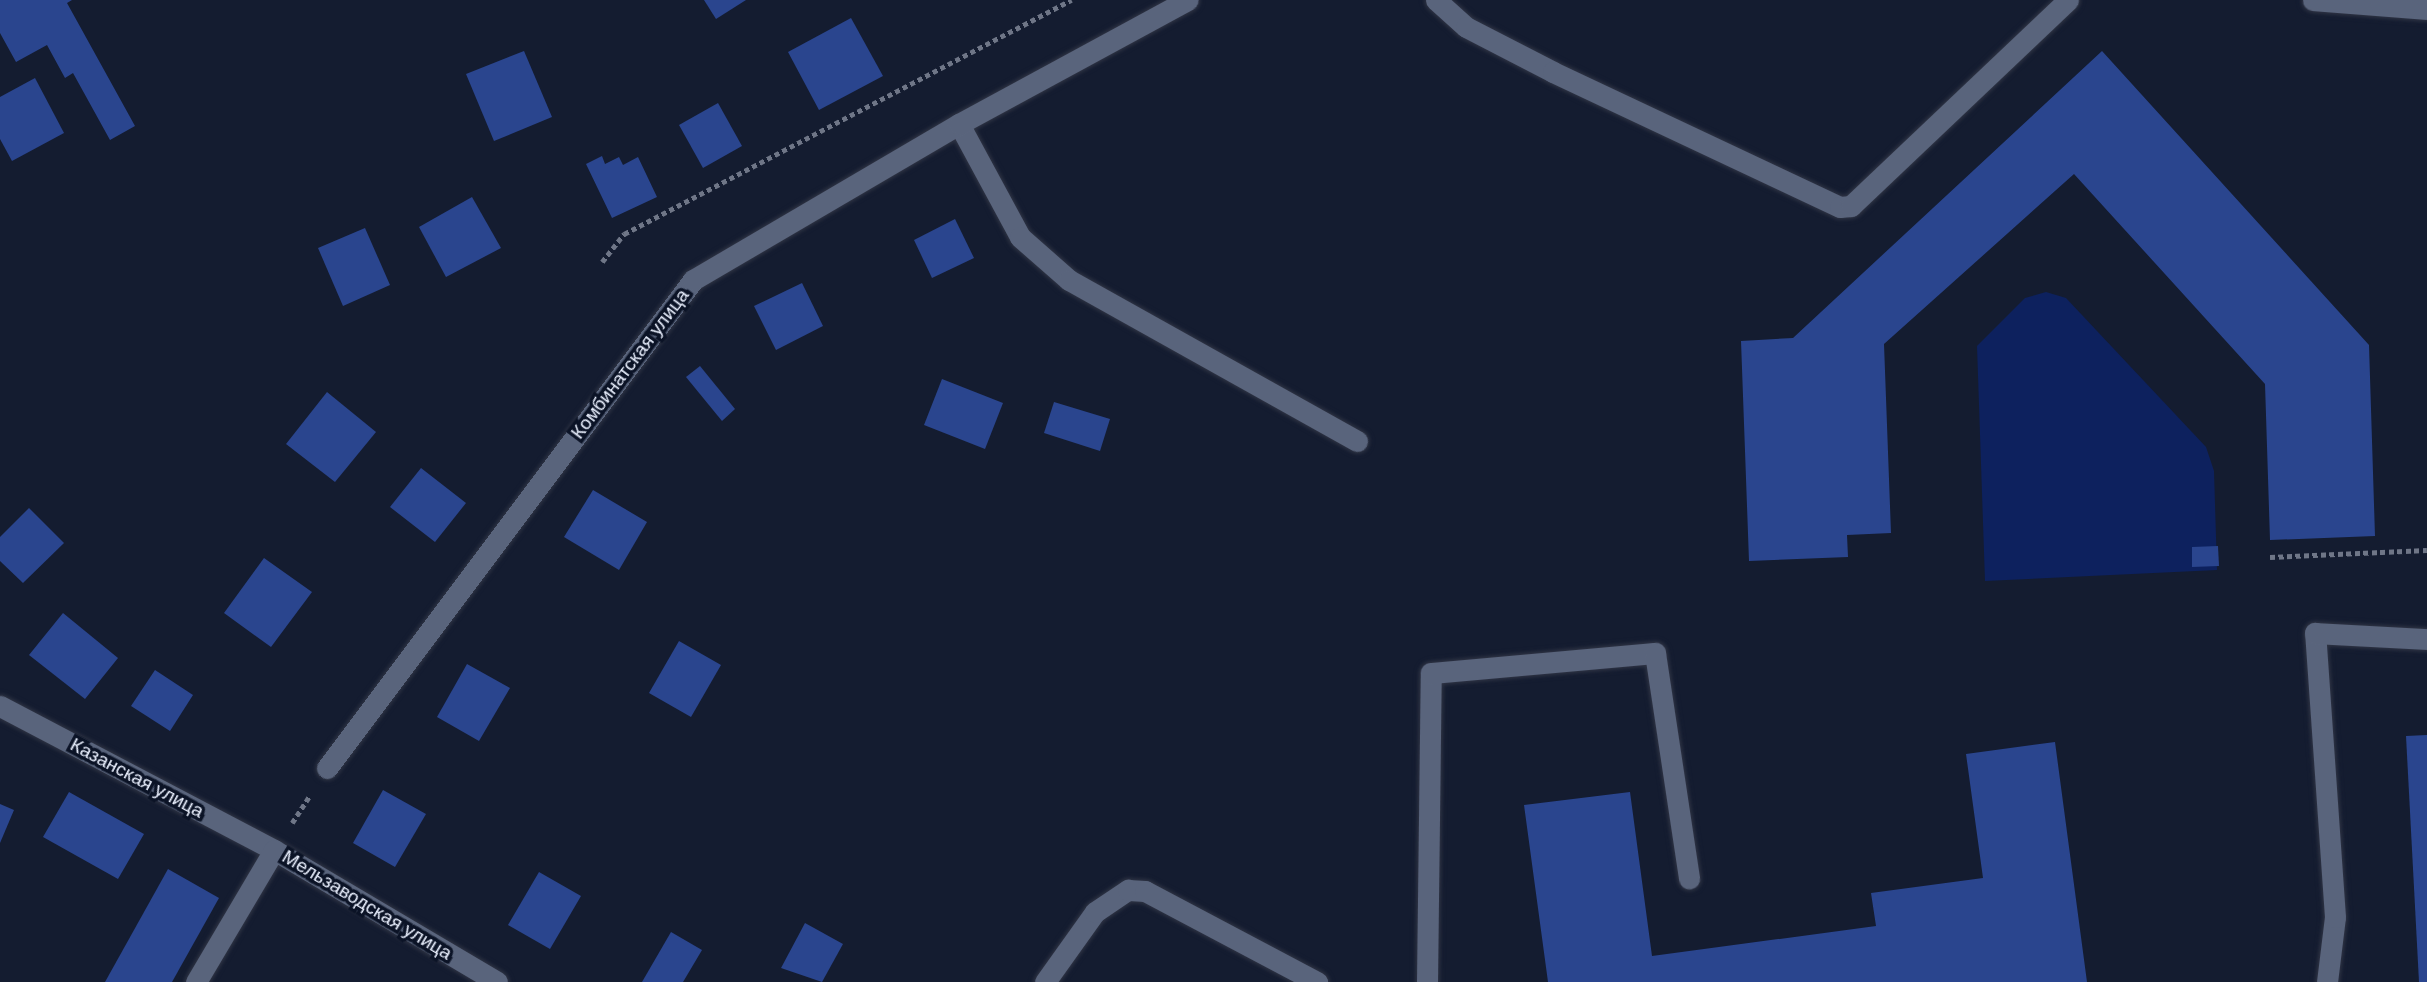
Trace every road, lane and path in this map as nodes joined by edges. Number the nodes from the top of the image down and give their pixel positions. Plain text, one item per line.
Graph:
1 (1071, 0) edge
2 (1436, 0) edge
3 (2068, 0) edge
4 (2313, 0) edge
5 (1175, 2) edge
6 (2427, 9) edge
7 (959, 124) junction
8 (602, 262) dead end
9 (1357, 441) dead end
10 (2427, 550) edge
11 (2270, 557) dead end
12 (2427, 639) edge
13 (0, 706) edge
14 (327, 768) joint
15 (274, 850) junction
16 (1689, 878) dead end
17 (463, 974) edge
18 (196, 982) edge
19 (496, 982) edge
20 (1045, 982) edge
21 (1317, 982) edge
22 (1427, 982) edge
23 (2327, 982) edge

1 - 8 path
2 - 3 street
4 - 6 street
5 - 7 street, Комбинатская улица
7 - 9 street
7 - 14 street, Комбинатская улица
10 - 11 path
12 - 23 street
13 - 15 street, Казанская улица
14 - 15 path
15 - 17 street, Мельзаводская улица
15 - 18 street
16 - 22 street
17 - 19 street, Мельзаводская улица
20 - 21 street

